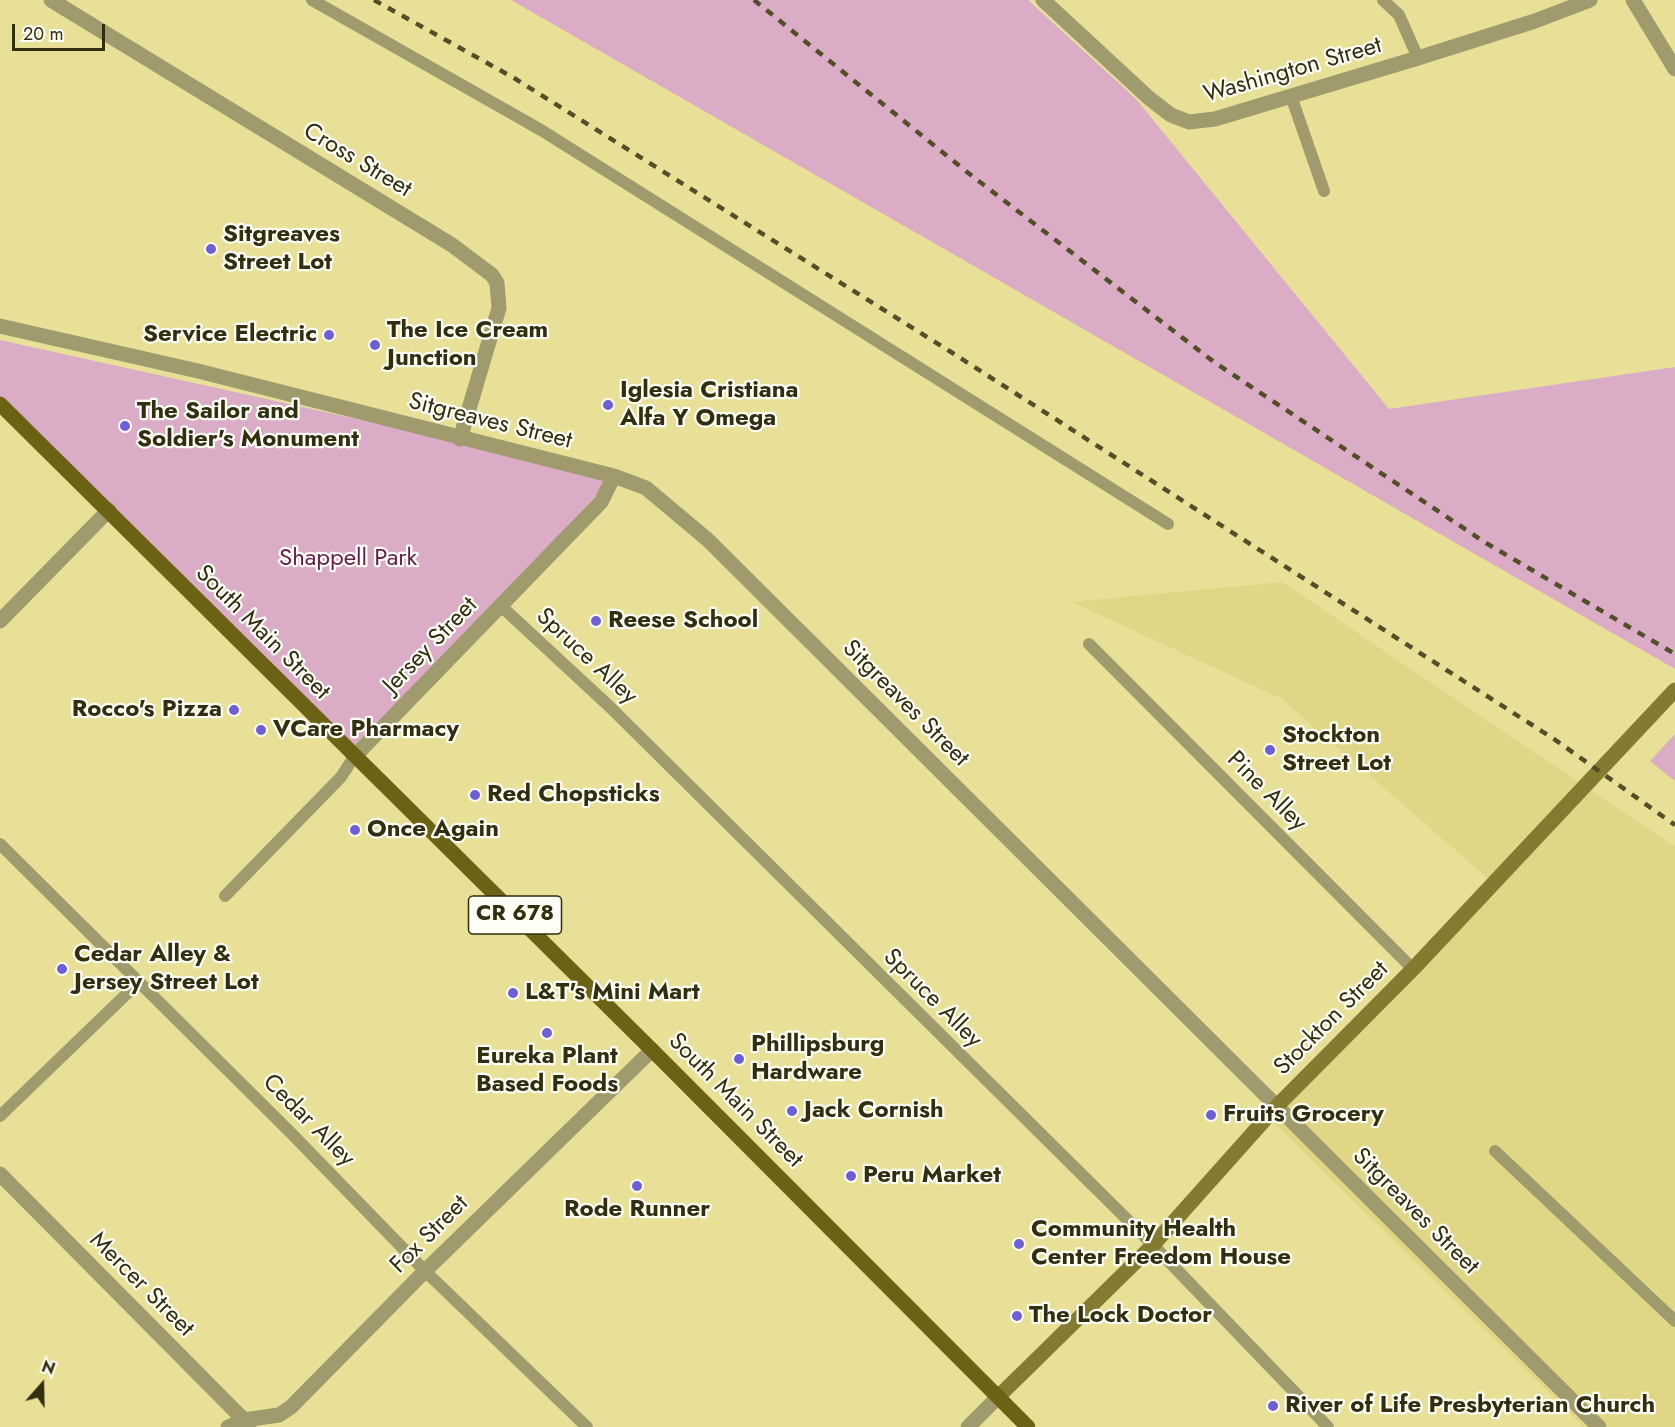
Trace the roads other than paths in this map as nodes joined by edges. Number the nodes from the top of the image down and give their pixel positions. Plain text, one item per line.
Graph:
1 (51, 0) edge
2 (312, 0) edge
3 (1043, 0) edge
4 (1383, 0) edge
5 (1590, 0) edge
6 (1633, 0) edge
7 (1419, 58) junction
8 (1675, 69) edge
9 (1291, 96) junction
10 (1324, 190) dead end
11 (0, 326) edge
12 (0, 404) edge
13 (460, 439) junction
14 (614, 476) junction
15 (109, 510) junction
16 (1168, 524) dead end
17 (501, 606) junction
18 (0, 621) edge
19 (1089, 644) dead end
20 (1675, 690) edge
21 (354, 757) junction
22 (0, 844) edge
23 (225, 896) dead end
24 (1413, 969) junction
25 (139, 982) junction
26 (652, 1050) junction
27 (1277, 1106) junction
28 (0, 1116) edge
29 (1495, 1151) dead end
30 (0, 1174) edge
31 (1153, 1245) junction
32 (425, 1271) junction
33 (1675, 1321) edge
34 (998, 1397) junction
35 (248, 1423) edge
36 (228, 1427) edge
37 (587, 1427) edge
38 (968, 1427) edge
39 (1028, 1427) edge
40 (1328, 1427) edge
41 (1599, 1427) edge

1 - 13 street, Cross Street
2 - 16 lane
3 - 9 street, Washington Street
4 - 7 lane
5 - 7 street, Washington Street
6 - 8 street
7 - 9 street, Washington Street
9 - 10 lane
11 - 13 street, Sitgreaves Street
12 - 15 main road, South Main Street / CR 678
13 - 14 street, Sitgreaves Street
14 - 17 street, Jersey Street
14 - 27 street, Sitgreaves Street
15 - 18 street
15 - 21 main road, South Main Street / CR 678
17 - 21 street, Jersey Street
17 - 31 lane, Spruce Alley
19 - 24 lane, Pine Alley
20 - 24 street, Stockton Street
21 - 23 lane, Jersey Street
21 - 26 main road, South Main Street / CR 678
22 - 25 lane, Cedar Alley
24 - 27 street, Stockton Street
25 - 28 lane
25 - 32 lane, Cedar Alley
26 - 32 street, Fox Street
26 - 34 main road, South Main Street / CR 678
27 - 31 street, Stockton Street
27 - 41 street, Sitgreaves Street
29 - 33 lane
30 - 35 street, Mercer Street
31 - 34 street, Stockton Street
31 - 40 lane, Spruce Alley
32 - 35 street, Fox Street
32 - 37 lane, Cedar Alley
34 - 38 street, Stockton Street
34 - 39 main road, South Main Street / CR 678
35 - 36 street, Fox Street

